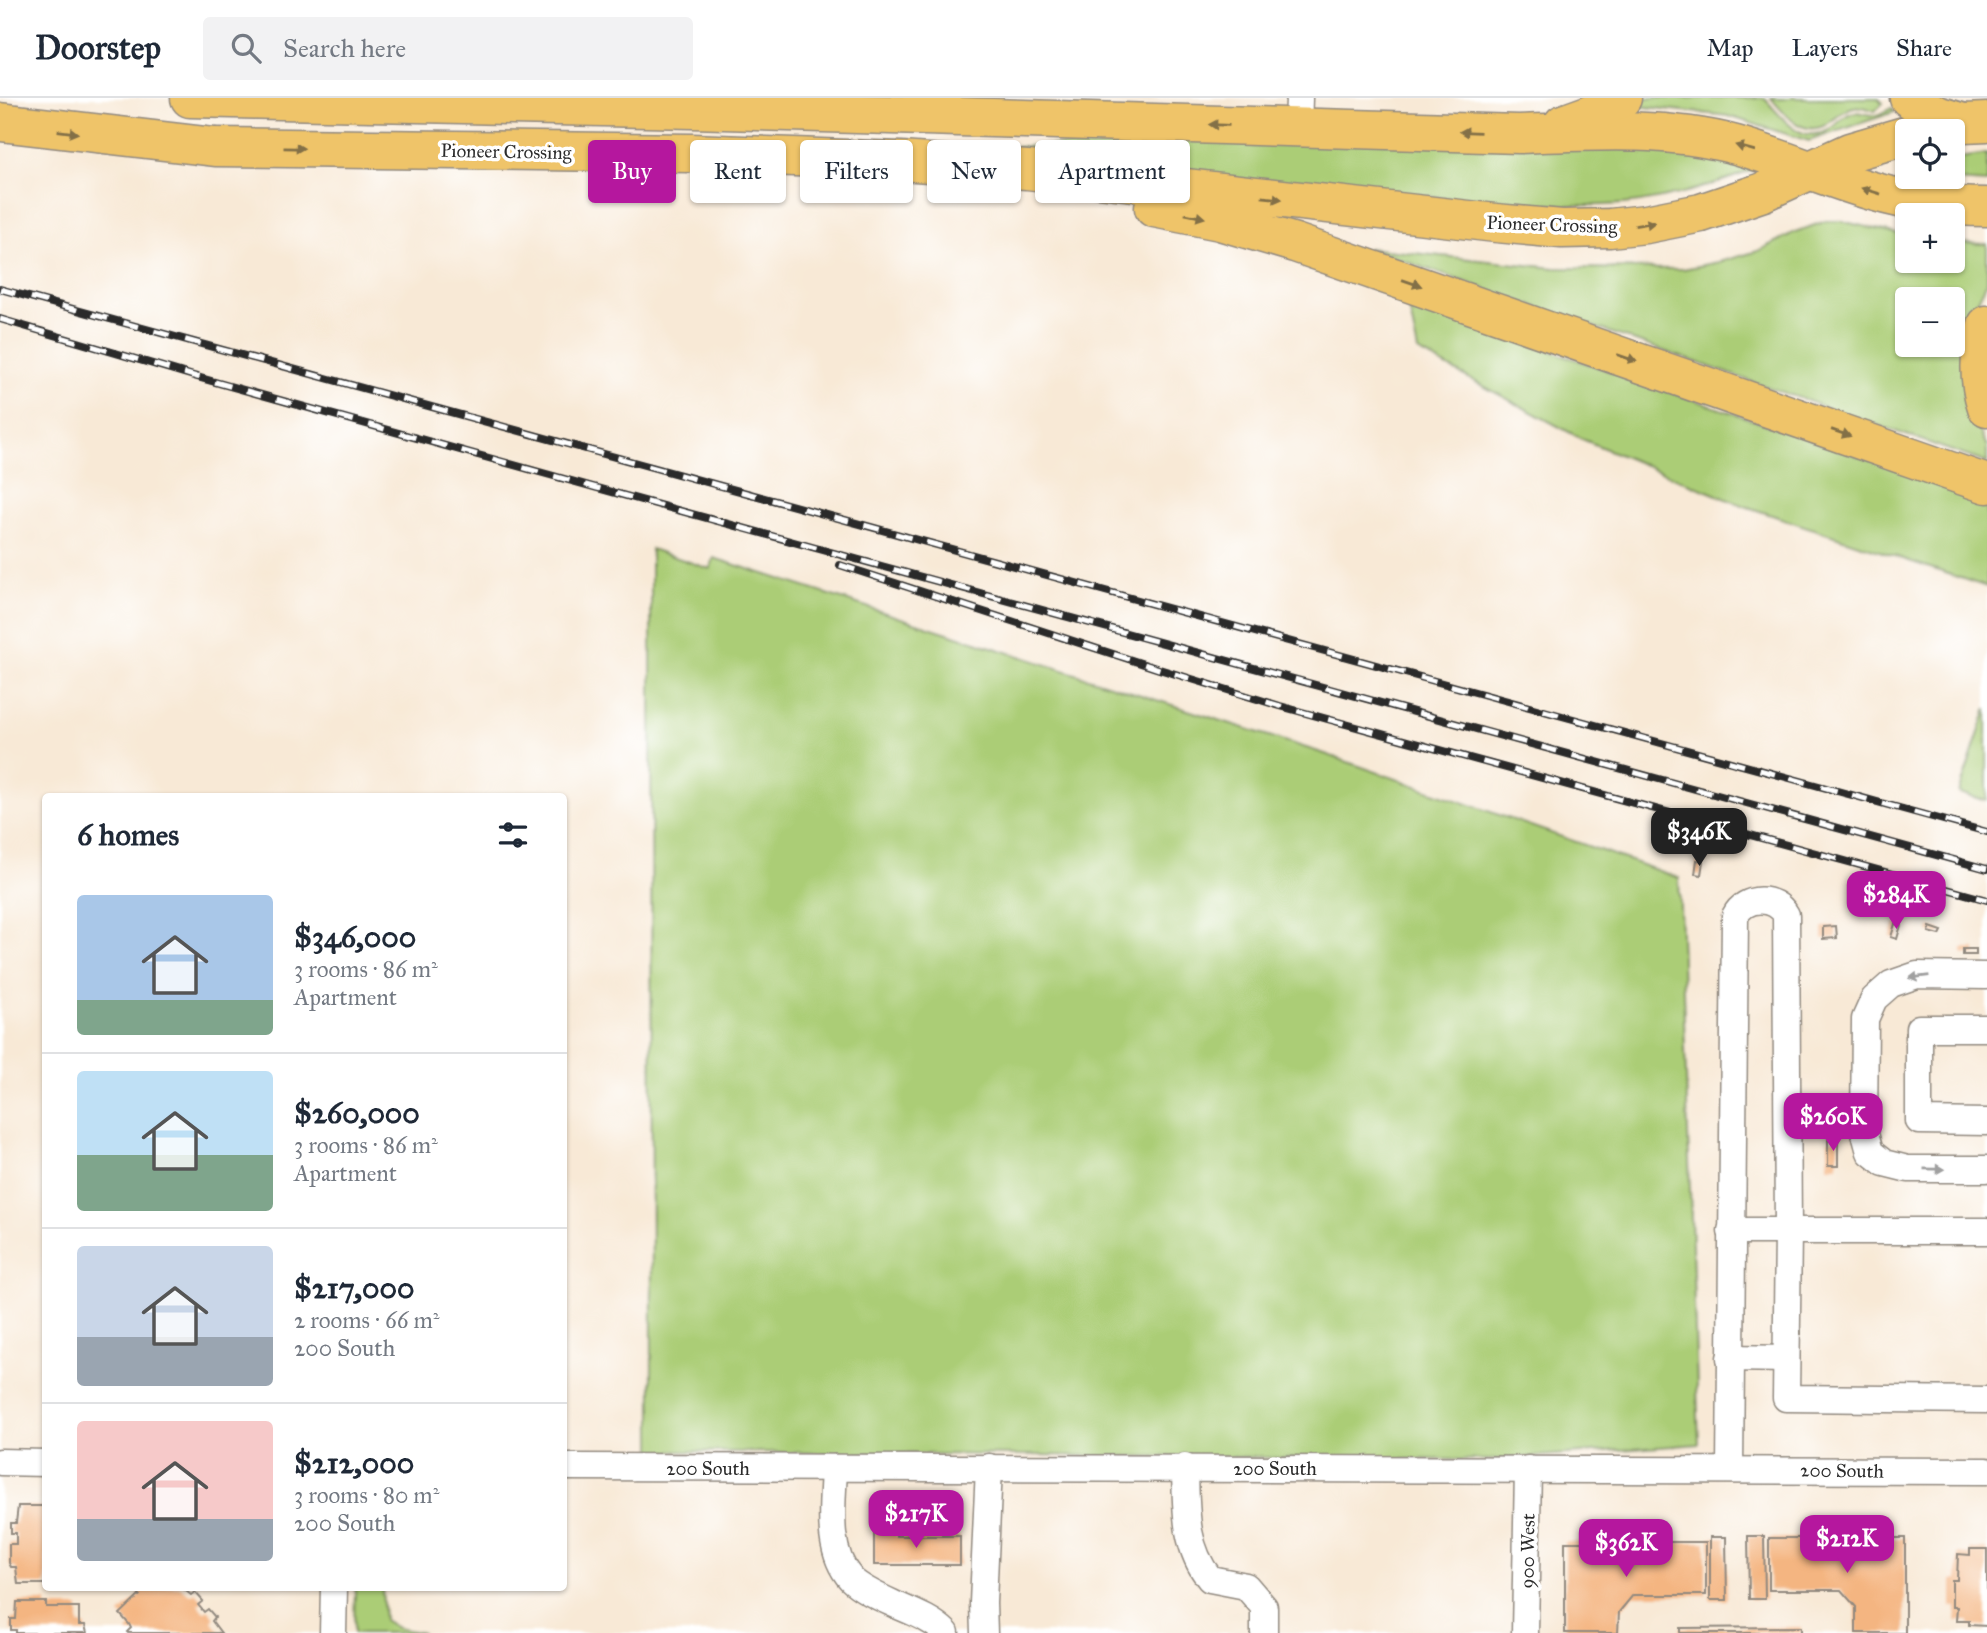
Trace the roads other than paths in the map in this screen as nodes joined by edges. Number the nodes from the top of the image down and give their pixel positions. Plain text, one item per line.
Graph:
1 (190, 98) edge
2 (1622, 98) edge
3 (1909, 98) edge
4 (692, 103) edge
5 (1299, 112) edge
6 (0, 122) edge
7 (1975, 123) edge
8 (1519, 134) junction
9 (1895, 139) edge
10 (691, 140) edge
11 (690, 153) edge
12 (786, 157) edge
13 (1810, 169) junction
14 (786, 177) edge
15 (1987, 207) edge
16 (1987, 325) edge
17 (1987, 407) edge
18 (1987, 484) edge
19 (1987, 976) edge
20 (1987, 1028) edge
21 (1987, 1122) edge
22 (1987, 1170) edge
23 (1731, 1231) junction
24 (1787, 1231) junction
25 (1987, 1231) edge
26 (1730, 1359) junction
27 (1787, 1359) junction
28 (1987, 1400) edge
29 (0, 1462) edge
30 (42, 1463) edge
31 (567, 1467) edge
32 (989, 1467) junction
33 (1185, 1467) junction
34 (834, 1468) junction
35 (1528, 1469) junction
36 (1730, 1469) junction
37 (1987, 1471) edge
38 (334, 1591) edge
39 (333, 1633) edge
40 (946, 1633) edge
41 (984, 1633) edge
42 (1264, 1633) edge
43 (1525, 1633) edge

1 - 4 highway
2 - 8 highway
3 - 7 highway
5 -> 4 highway
4 - 10 street
8 -> 5 highway
6 -> 11 highway, Pioneer Crossing
13 -> 8 highway
9 - 13 highway, Pioneer Crossing
12 -> 13 highway, Pioneer Crossing
15 -> 13 highway
14 -> 18 highway
16 - 17 highway
19 -> 22 street
20 - 21 street
23 - 24 street
23 - 24 street
23 - 26 street
24 - 25 street
24 - 27 street
26 - 27 street
26 - 36 street
27 - 28 street
29 - 30 street
31 - 34 street, 200 South
32 - 33 street, 200 South
32 - 34 street, 200 South
32 - 41 street
33 - 35 street, 200 South
33 - 42 street
34 - 40 street
35 - 36 street, 200 South
35 - 43 street, 900 West
36 - 37 street, 200 South
38 - 39 street

